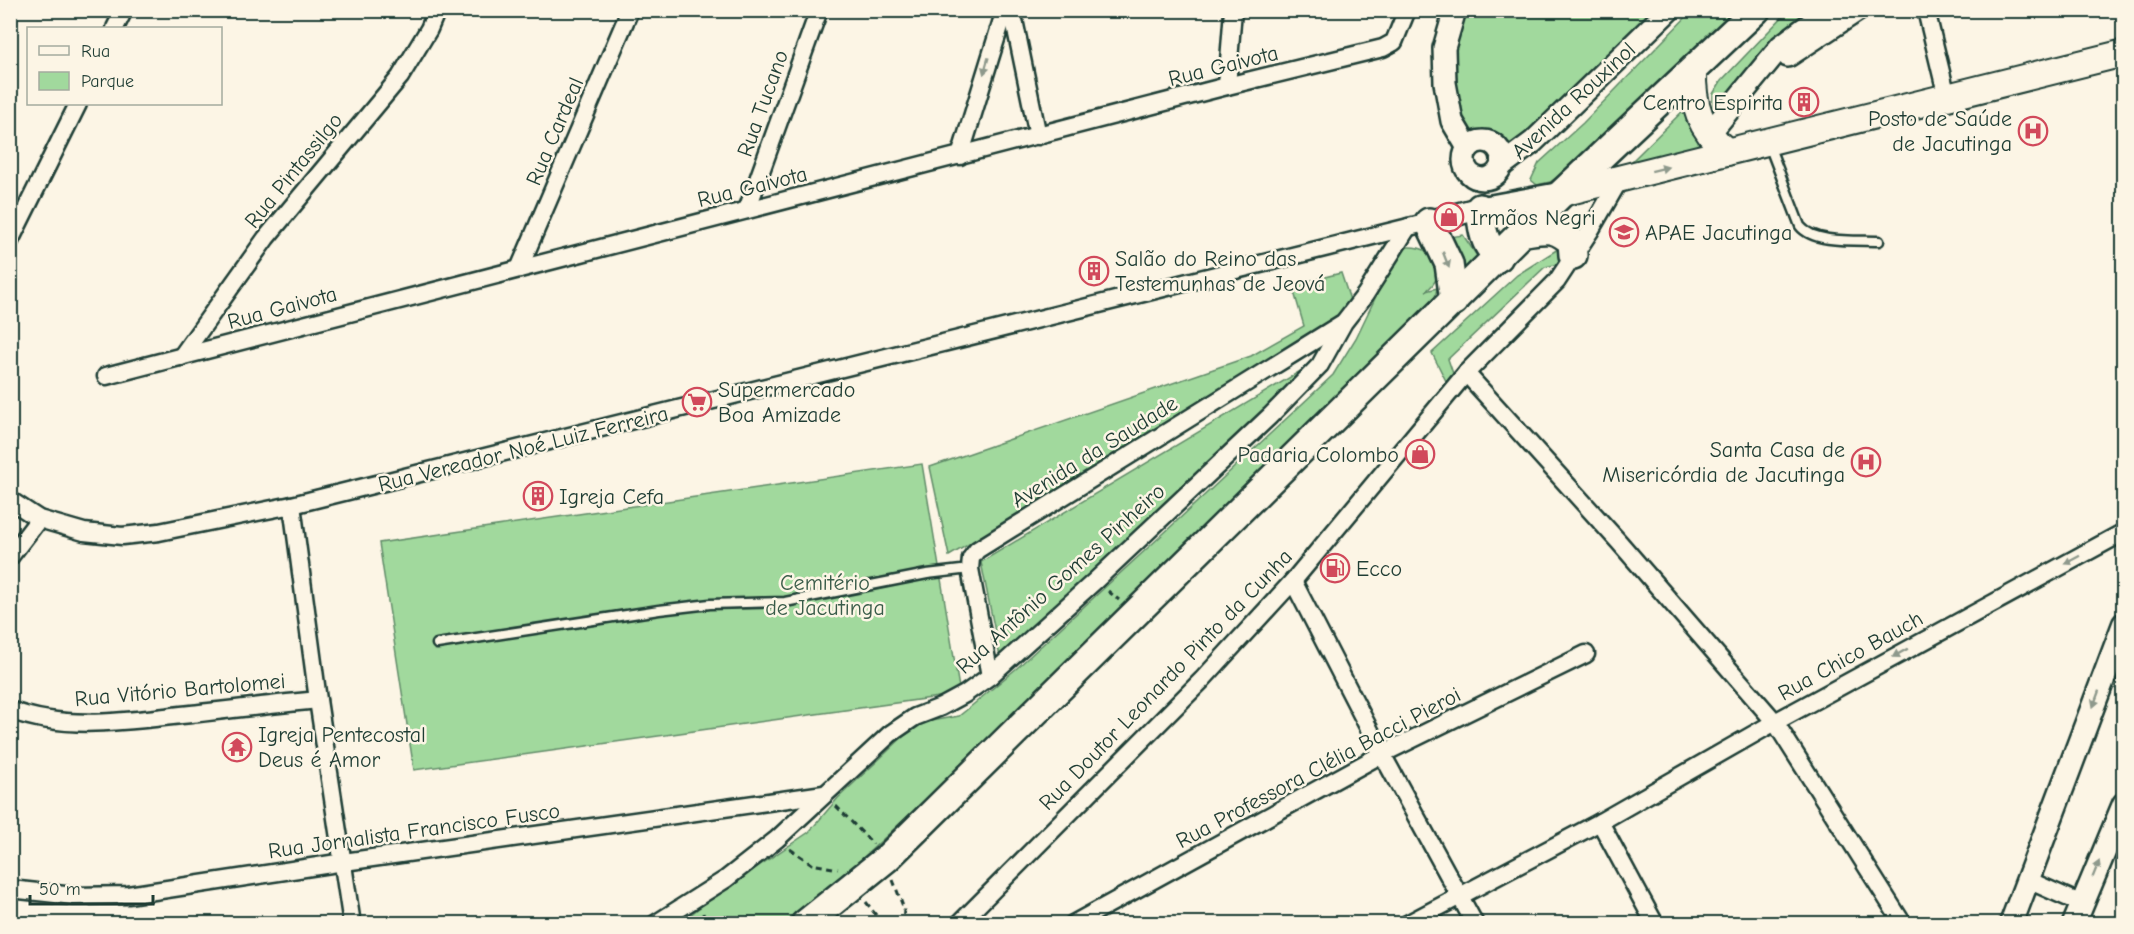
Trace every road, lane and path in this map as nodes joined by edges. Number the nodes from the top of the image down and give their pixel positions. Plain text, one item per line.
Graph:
1 (124, 10) edge
2 (437, 10) edge
3 (630, 10) edge
4 (819, 10) edge
5 (1005, 10) edge
6 (1012, 10) edge
7 (1233, 10) edge
8 (1407, 10) edge
9 (1455, 10) edge
10 (1669, 10) edge
11 (1756, 10) edge
12 (1829, 10) edge
13 (1858, 10) edge
14 (1926, 10) edge
15 (116, 27) edge
16 (2124, 53) edge
17 (1694, 70) junction
18 (1760, 74) junction
19 (1227, 86) junction
20 (1947, 97) junction
21 (78, 105) edge
22 (1038, 136) junction
23 (1768, 142) junction
24 (1718, 143) junction
25 (1468, 148) junction
26 (960, 156) junction
27 (1491, 173) junction
28 (1620, 179) junction
29 (1562, 193) junction
30 (1526, 199) junction
31 (1480, 208) junction
32 (747, 210) junction
33 (1418, 224) junction
34 (1525, 232) junction
35 (10, 241) edge
36 (1879, 241) dead end
37 (1573, 255) junction
38 (1499, 257) junction
39 (519, 269) junction
40 (1454, 301) junction
41 (1344, 322) junction
42 (181, 357) junction
43 (1466, 373) junction
44 (106, 376) dead end
45 (10, 500) edge
46 (292, 505) junction
47 (39, 519) junction
48 (2124, 532) edge
49 (10, 557) edge
50 (970, 569) junction
51 (1096, 580) junction
52 (1293, 581) junction
53 (1135, 612) junction
54 (2124, 624) edge
55 (437, 644) dead end
56 (1586, 654) dead end
57 (990, 676) junction
58 (318, 699) junction
59 (10, 710) edge
60 (1775, 722) junction
61 (1382, 754) junction
62 (824, 794) junction
63 (2124, 804) edge
64 (1600, 822) junction
65 (777, 839) junction
66 (887, 858) junction
67 (344, 862) junction
68 (2028, 880) junction
69 (854, 886) junction
70 (10, 889) edge
71 (1460, 894) junction
72 (2078, 914) edge
73 (352, 924) edge
74 (655, 924) edge
75 (806, 924) edge
76 (886, 924) edge
77 (903, 924) edge
78 (958, 924) edge
79 (1073, 924) edge
80 (1407, 924) edge
81 (1475, 924) edge
82 (1655, 924) edge
83 (1903, 924) edge
84 (2011, 924) edge

1 - 15 street
2 - 42 street, Rua Pintassilgo
3 - 39 street, Rua Cardeal
4 - 32 street, Rua Tucano
5 -> 26 street
6 - 22 street
7 - 19 street
8 - 19 street, Rua Gaivota
9 - 25 street
10 - 27 street, Avenida Rouxinol
11 - 17 highway
12 - 18 street
13 - 18 street
14 - 20 street
16 - 20 main road
17 - 24 main road
17 - 29 highway
18 - 24 street
19 - 22 street, Rua Gaivota
20 - 23 main road
21 - 35 street
22 - 26 street, Rua Gaivota
23 - 24 main road
23 - 36 lane
28 -> 24 main road
25 - 27 street
25 - 27 street
26 - 32 street, Rua Gaivota
27 - 30 street
27 - 31 street
28 - 29 main road
28 - 37 street, Rua Doutor Leonardo Pinto da Cunha
29 - 30 street, Rua Vereador Noé Luiz Ferreira
29 - 34 highway
30 - 31 street, Rua Vereador Noé Luiz Ferreira
31 - 33 street, Rua Vereador Noé Luiz Ferreira
31 - 38 highway
32 - 39 street, Rua Gaivota
33 -> 40 highway
33 - 41 street, Rua Antônio Gomes Pinheiro
33 - 46 street, Rua Vereador Noé Luiz Ferreira
34 - 37 highway
34 - 38 highway
37 - 43 street, Rua Doutor Leonardo Pinto da Cunha
38 - 40 highway
39 - 42 street, Rua Gaivota
40 - 53 highway
41 - 50 street, Avenida da Saudade
41 - 51 street, Rua Antônio Gomes Pinheiro
42 - 44 street, Rua Gaivota
43 - 52 street, Rua Doutor Leonardo Pinto da Cunha
43 - 60 street
45 - 47 street, Rua Vereador Noé Luiz Ferreira
46 - 47 street, Rua Vereador Noé Luiz Ferreira
46 - 58 street
47 - 49 street
48 -> 60 street, Rua Chico Bauch
50 - 55 lane
50 - 57 street
51 - 53 path
51 - 57 street, Rua Antônio Gomes Pinheiro
52 - 61 street
52 - 78 street, Rua Doutor Leonardo Pinto da Cunha
53 - 66 highway
54 -> 68 main road
56 - 61 street, Rua Professora Clélia Bacci Pieroi
57 - 62 street, Rua Antônio Gomes Pinheiro
58 - 59 street, Rua Vitório Bartolomei
58 - 67 street
60 - 64 street, Rua Chico Bauch
60 - 83 street
61 - 71 street
61 - 79 street, Rua Professora Clélia Bacci Pieroi
62 - 65 street, Rua Antônio Gomes Pinheiro
62 - 66 path
62 - 67 street, Rua Jornalista Francisco Fusco
72 -> 63 main road
64 - 71 street, Rua Chico Bauch
64 - 82 street
65 - 69 path
65 - 74 street, Rua Antônio Gomes Pinheiro
66 - 69 highway
66 - 77 path
67 - 70 street, Rua Jornalista Francisco Fusco
67 - 73 street
68 - 72 street
68 - 84 main road
69 - 75 highway
69 - 76 path
71 - 80 street, Rua Chico Bauch
71 - 81 street

